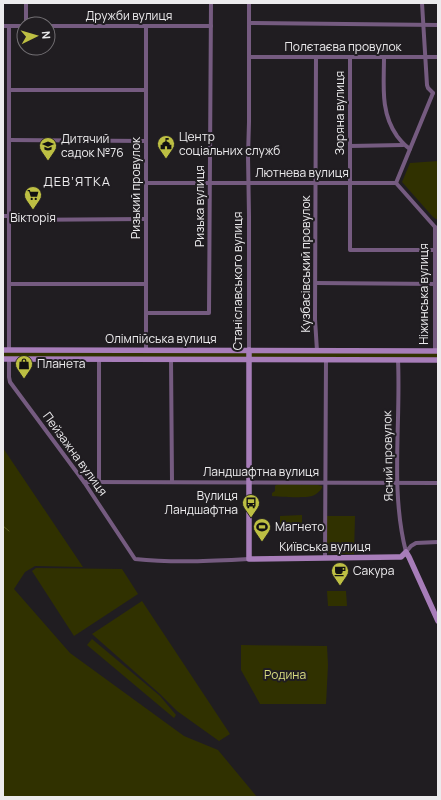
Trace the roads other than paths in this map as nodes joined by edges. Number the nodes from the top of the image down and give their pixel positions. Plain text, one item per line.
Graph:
1 (26, 3) edge
2 (211, 3) edge
3 (249, 3) edge
4 (422, 3) edge
5 (25, 16) edge
6 (249, 23) junction
7 (423, 25) junction
8 (438, 25) edge
9 (3, 26) edge
10 (9, 26) junction
11 (16, 26) edge
12 (56, 26) edge
13 (146, 26) junction
14 (211, 26) junction
15 (249, 57) junction
16 (316, 57) junction
17 (350, 57) junction
18 (384, 57) junction
19 (425, 57) junction
20 (438, 57) edge
21 (9, 90) junction
22 (146, 90) junction
23 (432, 93) junction
24 (438, 93) edge
25 (9, 140) junction
26 (146, 141) junction
27 (403, 145) junction
28 (350, 146) junction
29 (410, 149) junction
30 (146, 183) junction
31 (210, 183) junction
32 (249, 183) junction
33 (316, 183) junction
34 (350, 183) junction
35 (396, 183) junction
36 (3, 184) edge
37 (9, 184) junction
38 (3, 216) edge
39 (9, 218) junction
40 (146, 219) junction
41 (436, 226) edge
42 (436, 250) edge
43 (316, 283) junction
44 (9, 284) junction
45 (146, 284) junction
46 (436, 284) edge
47 (146, 313) junction
48 (6, 350) edge
49 (249, 350) junction
50 (146, 351) junction
51 (317, 351) junction
52 (436, 351) edge
53 (6, 359) edge
54 (99, 359) junction
55 (172, 359) junction
56 (249, 359) junction
57 (326, 359) junction
58 (398, 360) junction
59 (436, 360) edge
60 (84, 482) junction
61 (98, 482) junction
62 (172, 482) junction
63 (249, 482) junction
64 (326, 482) junction
65 (397, 482) junction
66 (438, 483) edge
67 (438, 542) edge
68 (406, 552) junction
69 (325, 558) junction
70 (135, 559) joint
71 (249, 559) junction
72 (438, 621) edge

1 - 5 street
2 - 14 street, Ризька вулиця
3 - 6 street, Станіславського вулиця
4 - 7 street
6 - 7 street
6 - 15 street, Станіславського вулиця
7 - 8 street
7 - 19 street
9 - 10 street
10 - 11 street
10 - 21 street
12 - 13 street, Дружби вулиця
13 - 14 street, Дружби вулиця
13 - 22 street, Ризький провулок
14 - 31 street, Ризька вулиця
15 - 16 street, Полєтаєва провулок
15 - 32 street, Станіславського вулиця
16 - 17 street, Полєтаєва провулок
16 - 33 street, Кузбасівський провулок
17 - 18 street, Полєтаєва провулок
17 - 28 street, Зоряна вулиця
18 - 19 street, Полєтаєва провулок
18 - 27 street
19 - 20 street, Полєтаєва провулок
19 - 23 street
21 - 22 street
21 - 25 street
22 - 26 street, Ризький провулок
23 - 24 street
23 - 29 street
25 - 26 street
25 - 37 street
26 - 30 street, Ризький провулок
27 - 28 street
27 - 29 street
28 - 34 street, Зоряна вулиця
29 - 35 street
30 - 31 street, Лютнева вулиця
30 - 40 street, Ризький провулок
31 - 32 street, Лютнева вулиця
31 - 47 street, Ризька вулиця
32 - 33 street, Лютнева вулиця
32 - 49 street, Станіславського вулиця
33 - 34 street, Лютнева вулиця
33 - 43 street, Кузбасівський провулок
34 - 35 street, Лютнева вулиця
34 - 42 street, Зоряна вулиця
35 - 41 street
36 - 37 street
37 - 39 street
38 - 39 street
39 - 40 street
39 - 44 street
40 - 45 street, Ризький провулок
41 - 42 street, Ніжинська вулиця
42 - 46 street, Ніжинська вулиця
43 - 46 street
43 - 51 street, Кузбасівський провулок
44 - 45 street
44 - 48 street
45 - 47 street, Ризький провулок
46 - 52 street, Ніжинська вулиця
47 - 50 street, Ризький провулок
48 - 50 main road, Олімпійська вулиця
48 - 53 main road
49 - 50 main road, Олімпійська вулиця
49 - 51 main road, Олімпійська вулиця
49 - 56 main road, Станіславського вулиця
51 - 52 main road, Олімпійська вулиця
52 - 59 main road, Ніжинська вулиця
53 - 54 main road, Олімпійська вулиця
53 - 60 street, Пейзажна вулиця
54 - 55 main road, Олімпійська вулиця
54 - 61 street
55 - 56 main road, Олімпійська вулиця
55 - 62 street
56 - 57 main road, Олімпійська вулиця
56 - 63 main road, Станіславського вулиця
57 - 58 main road, Олімпійська вулиця
57 - 64 street
58 - 59 main road, Олімпійська вулиця
58 - 65 street, Ясний провулок
60 - 61 street, Ландшафтна вулиця
60 - 70 street, Пейзажна вулиця
61 - 62 street, Ландшафтна вулиця
62 - 63 street, Ландшафтна вулиця
63 - 64 street, Ландшафтна вулиця
63 - 71 main road, Станіславського вулиця
64 - 65 street, Ландшафтна вулиця
64 - 69 street
65 - 66 street, Ландшафтна вулиця
65 - 68 street, Ясний провулок
67 - 68 street, Київська вулиця
68 - 69 main road, Київська вулиця
68 - 72 main road
69 - 71 main road, Київська вулиця
70 - 71 street, Київська вулиця

